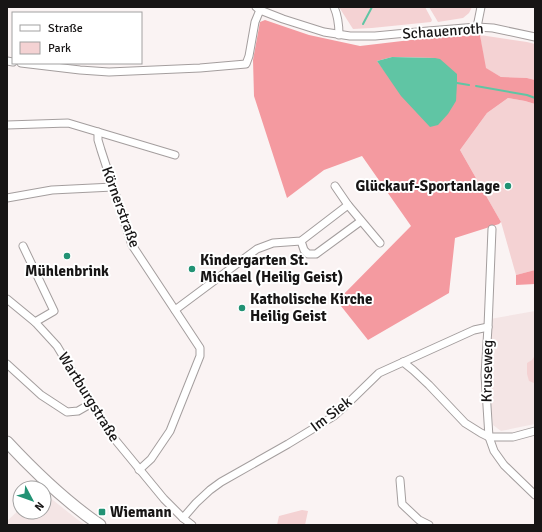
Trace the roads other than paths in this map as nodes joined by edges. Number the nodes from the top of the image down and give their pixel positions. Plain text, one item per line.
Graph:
1 (334, 7) edge
2 (480, 7) edge
3 (258, 8) edge
4 (477, 27) junction
5 (339, 35) junction
6 (535, 37) edge
7 (30, 64) edge
8 (7, 125) edge
9 (98, 132) junction
10 (175, 155) dead end
11 (335, 186) dead end
12 (113, 187) junction
13 (7, 198) edge
14 (348, 205) junction
15 (361, 221) junction
16 (492, 229) dead end
17 (301, 241) junction
18 (380, 243) dead end
19 (23, 246) dead end
20 (7, 299) edge
21 (175, 310) junction
22 (35, 322) junction
23 (488, 327) junction
24 (403, 362) junction
25 (7, 364) edge
26 (92, 403) junction
27 (535, 431) edge
28 (489, 437) junction
29 (7, 442) edge
30 (139, 470) junction
31 (400, 480) dead end
32 (535, 495) edge
33 (183, 518) junction
34 (100, 525) edge
35 (192, 525) edge
36 (429, 525) edge

1 - 5 street
2 - 4 street
3 - 5 street, Schauenroth
3 - 7 street
4 - 5 street, Schauenroth
4 - 6 street, Schauenroth
8 - 9 street
9 - 10 street
9 - 12 street, Körnerstraße
11 - 14 street
12 - 13 street
12 - 21 street, Körnerstraße
14 - 15 street
14 - 17 street
15 - 17 street
15 - 18 street
16 - 23 street, Kruseweg
17 - 21 street
19 - 22 street
20 - 22 street, Wartburgstraße
21 - 30 street, Körnerstraße
22 - 26 street, Wartburgstraße
23 - 24 street, Im Siek
23 - 28 street, Kruseweg
24 - 28 street
24 - 33 street, Im Siek
25 - 26 street
26 - 30 street, Wartburgstraße
27 - 28 street
28 - 32 street, Kruseweg
29 - 34 main road
30 - 33 street, Wartburgstraße
31 - 36 street
33 - 35 street, Wartburgstraße

